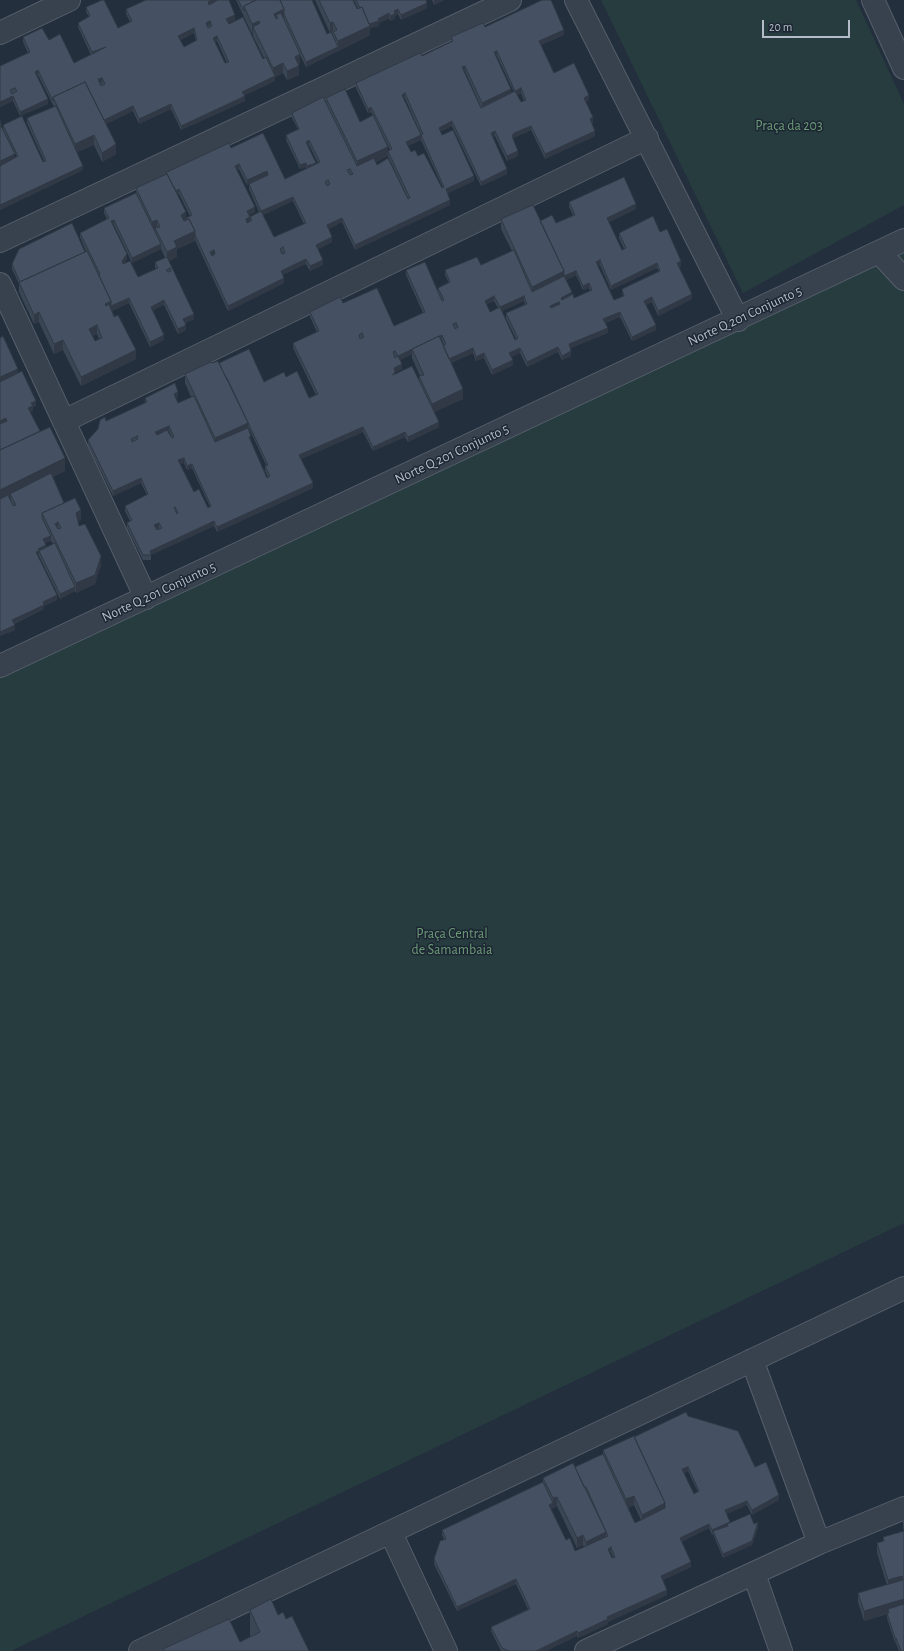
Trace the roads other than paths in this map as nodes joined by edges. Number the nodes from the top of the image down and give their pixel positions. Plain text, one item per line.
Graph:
1 (69, 0) edge
2 (510, 0) edge
3 (576, 0) edge
4 (873, 0) edge
5 (0, 33) edge
6 (904, 68) edge
7 (647, 138) junction
8 (904, 240) edge
9 (0, 241) edge
10 (879, 252) junction
11 (904, 279) edge
12 (0, 284) edge
13 (738, 320) junction
14 (64, 421) junction
15 (146, 598) junction
16 (0, 666) edge
17 (904, 1288) edge
18 (752, 1360) junction
19 (904, 1508) edge
20 (391, 1533) junction
21 (819, 1543) junction
22 (754, 1574) junction
23 (140, 1651) edge
24 (446, 1651) edge
25 (586, 1651) edge
26 (781, 1651) edge

1 - 5 street
2 - 9 street
3 - 7 street
4 - 6 street
7 - 13 street
7 - 14 street
8 - 10 street, Norte Q 201 Conjunto 5
10 - 11 street
10 - 13 street, Norte Q 201 Conjunto 5
12 - 14 street
13 - 15 street, Norte Q 201 Conjunto 5
14 - 15 street
15 - 16 street, Norte Q 201 Conjunto 5
17 - 18 street
18 - 20 street
18 - 21 street
19 - 21 street
20 - 23 street
20 - 24 street
21 - 22 street
22 - 25 street
22 - 26 street

